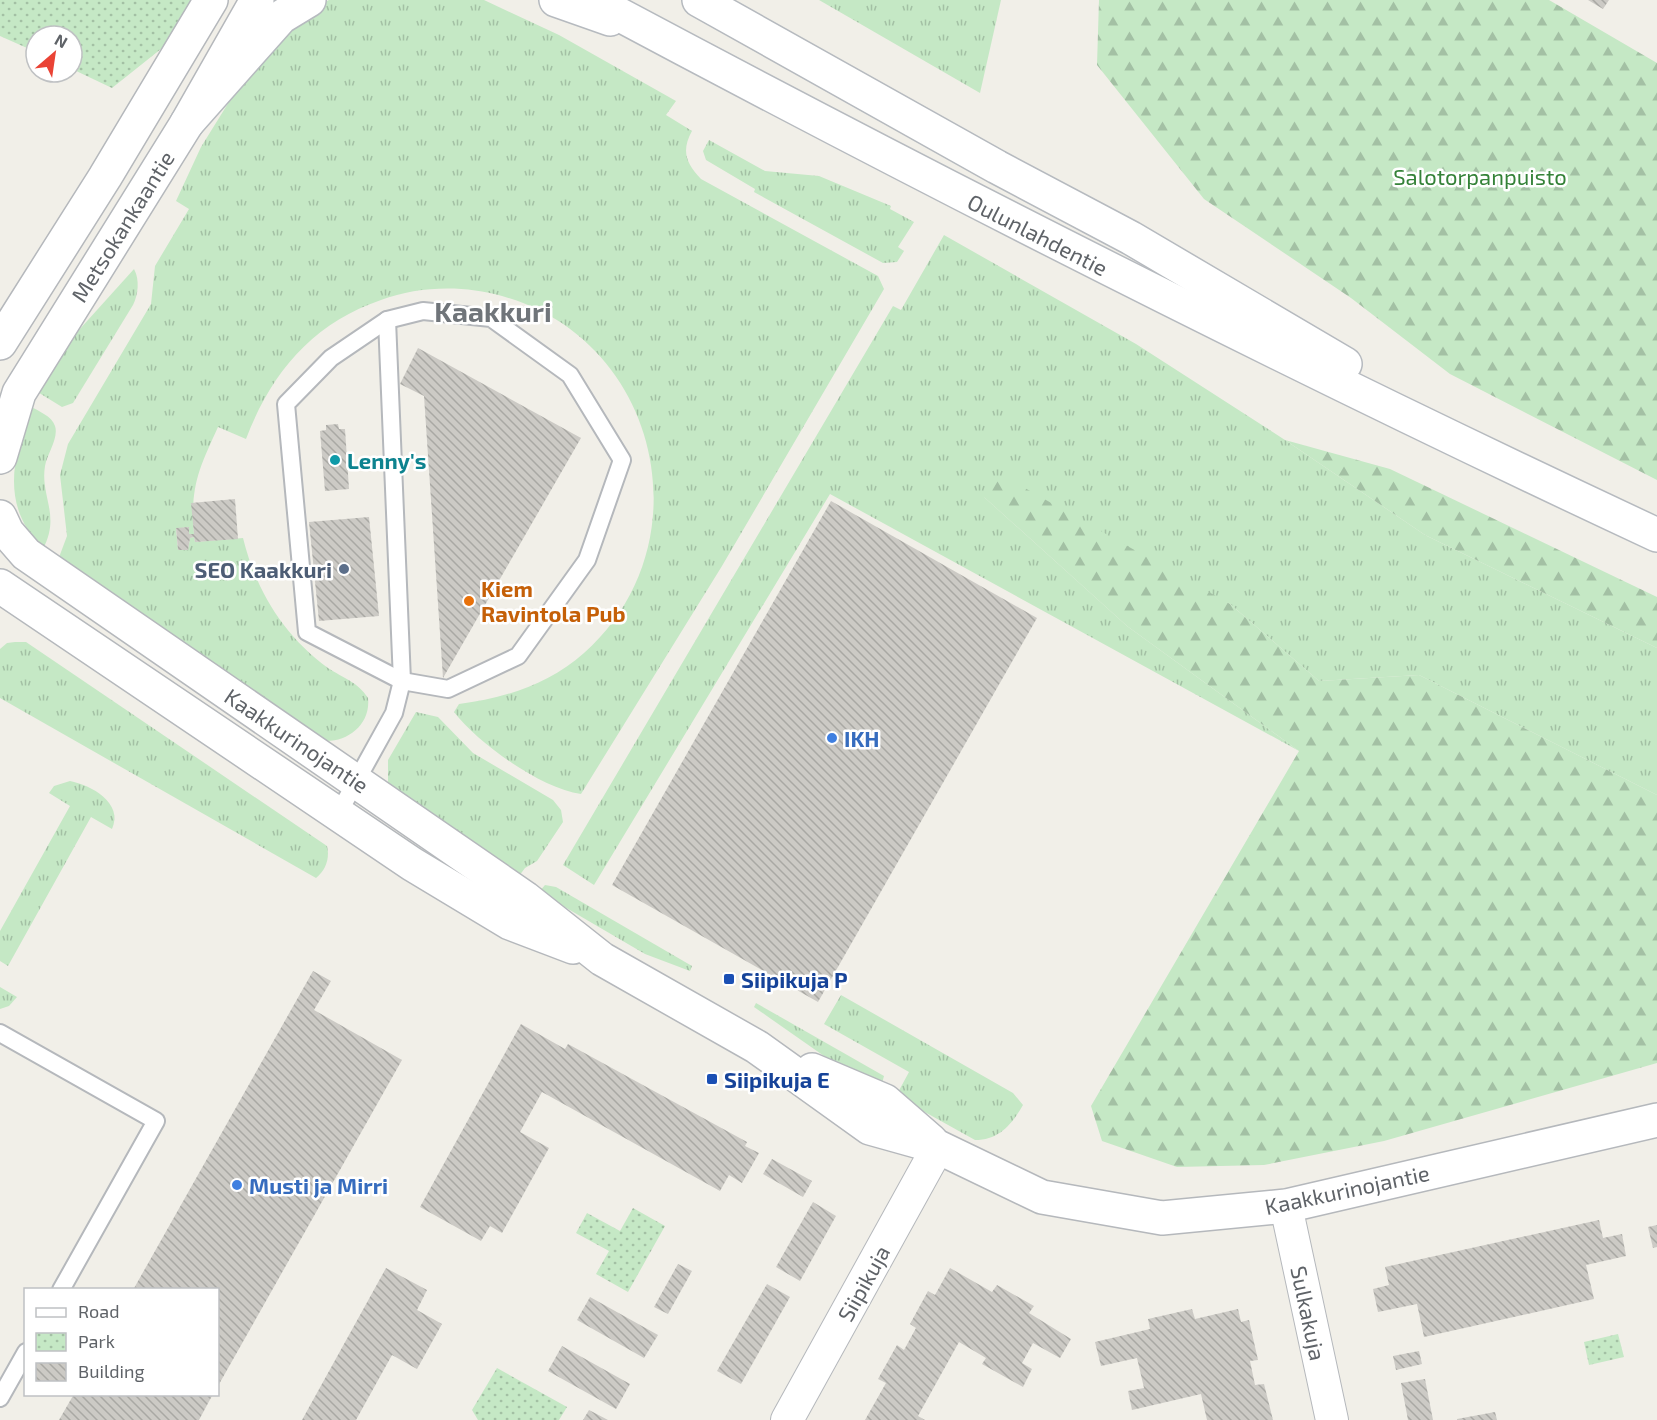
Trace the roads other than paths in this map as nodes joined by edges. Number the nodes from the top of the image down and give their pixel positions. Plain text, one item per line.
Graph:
1 (211, 0) edge
2 (257, 0) edge
3 (309, 0) edge
4 (556, 0) edge
5 (592, 0) edge
6 (699, 0) edge
7 (665, 39) junction
8 (187, 123) junction
9 (387, 320) junction
10 (0, 343) edge
11 (0, 457) edge
12 (1490, 457) junction
13 (0, 517) edge
14 (1657, 535) edge
15 (0, 586) edge
16 (402, 681) junction
17 (355, 780) junction
18 (338, 814) junction
19 (602, 958) junction
20 (0, 1033) edge
21 (1657, 1120) edge
22 (938, 1147) junction
23 (1286, 1206) junction
24 (62, 1288) edge
25 (24, 1356) edge
26 (0, 1398) edge
27 (788, 1420) edge
28 (1332, 1420) edge

1 - 10 street, Metsokankaantie
2 - 8 street, Metsokankaantie
3 - 8 street
4 - 7 street
5 - 7 street, Oulunlahdentie
6 - 12 street, Oulunlahdentie
7 - 12 street, Oulunlahdentie
8 - 11 street, Metsokankaantie
9 - 16 lane
9 - 16 lane
9 - 16 lane
12 - 14 street, Oulunlahdentie
13 - 17 street, Kaakkurinojantie
15 - 18 street, Kaakkurinojantie
16 - 17 lane
17 - 18 lane
17 - 19 street, Kaakkurinojantie
18 - 19 street, Kaakkurinojantie
19 - 22 street, Kaakkurinojantie
20 - 24 lane
21 - 23 street, Kaakkurinojantie
22 - 23 street, Kaakkurinojantie
22 - 27 street, Siipikuja
23 - 28 street, Sulkakuja
25 - 26 lane

